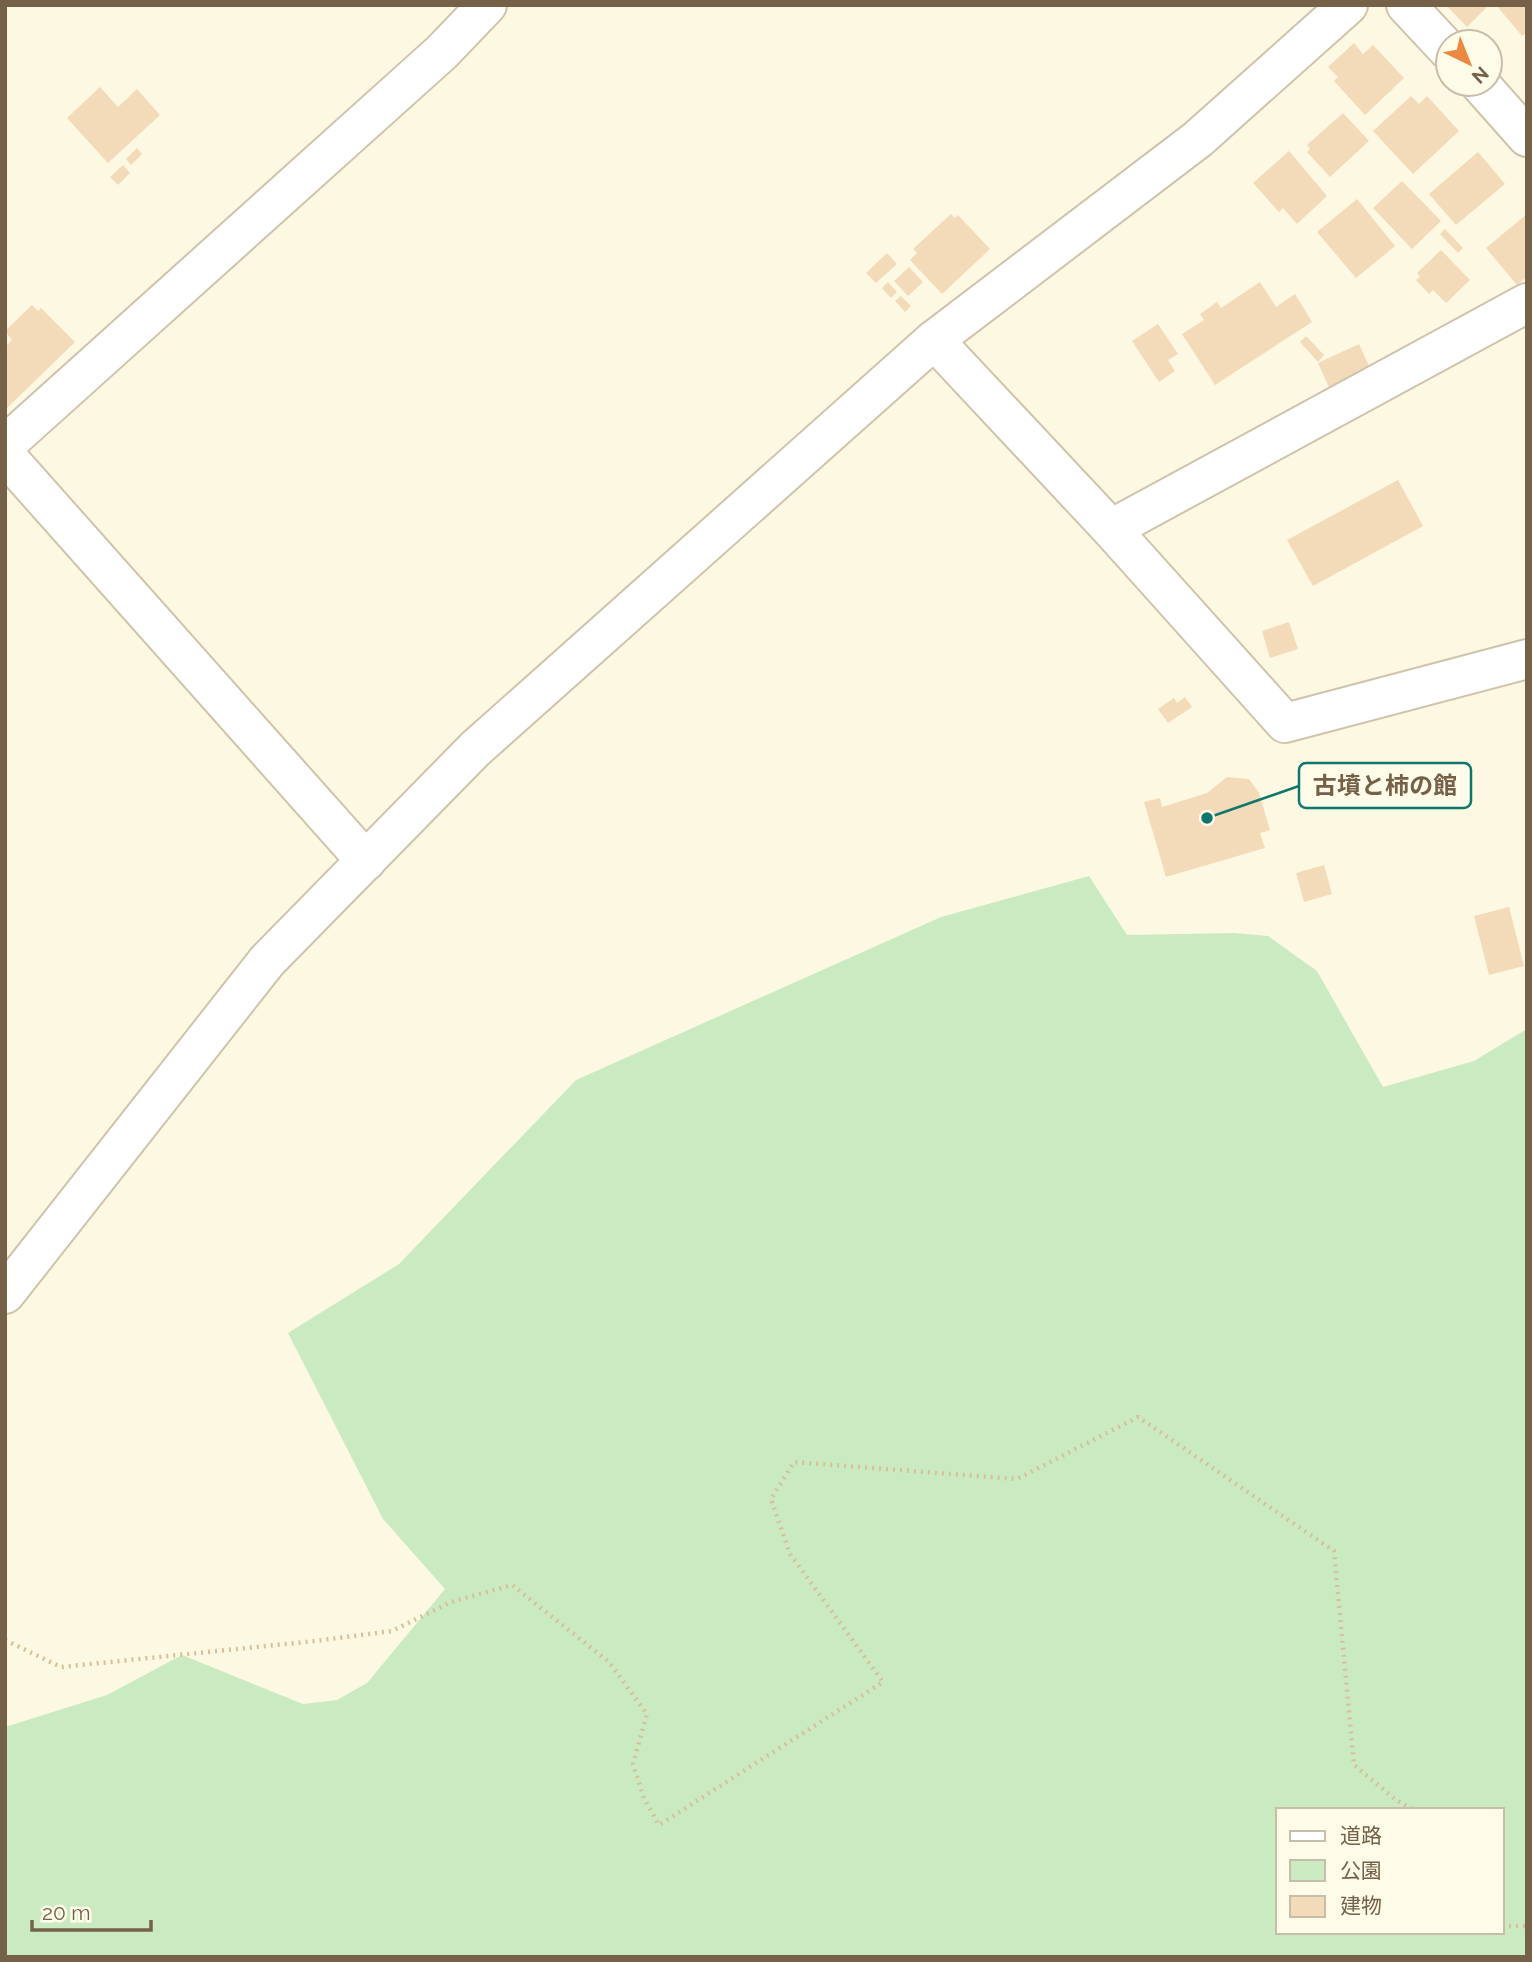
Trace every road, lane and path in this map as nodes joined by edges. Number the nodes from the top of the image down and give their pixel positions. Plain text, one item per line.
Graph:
1 (487, 5) edge
2 (1348, 5) edge
3 (1406, 5) edge
4 (1434, 35) edge
5 (1492, 98) edge
6 (1527, 138) edge
7 (1527, 303) edge
8 (934, 340) junction
9 (5, 445) edge
10 (5, 455) edge
11 (1111, 529) junction
12 (1527, 659) edge
13 (366, 861) junction
14 (5, 1294) edge
15 (5, 1640) edge
16 (1410, 1808) edge
17 (1504, 1926) edge
18 (1527, 1926) edge

1 - 9 street
2 - 8 street
3 - 4 street
5 - 6 street
7 - 11 street
8 - 11 street
8 - 13 street
10 - 13 street
11 - 12 street
13 - 14 street
15 - 16 path
17 - 18 path

